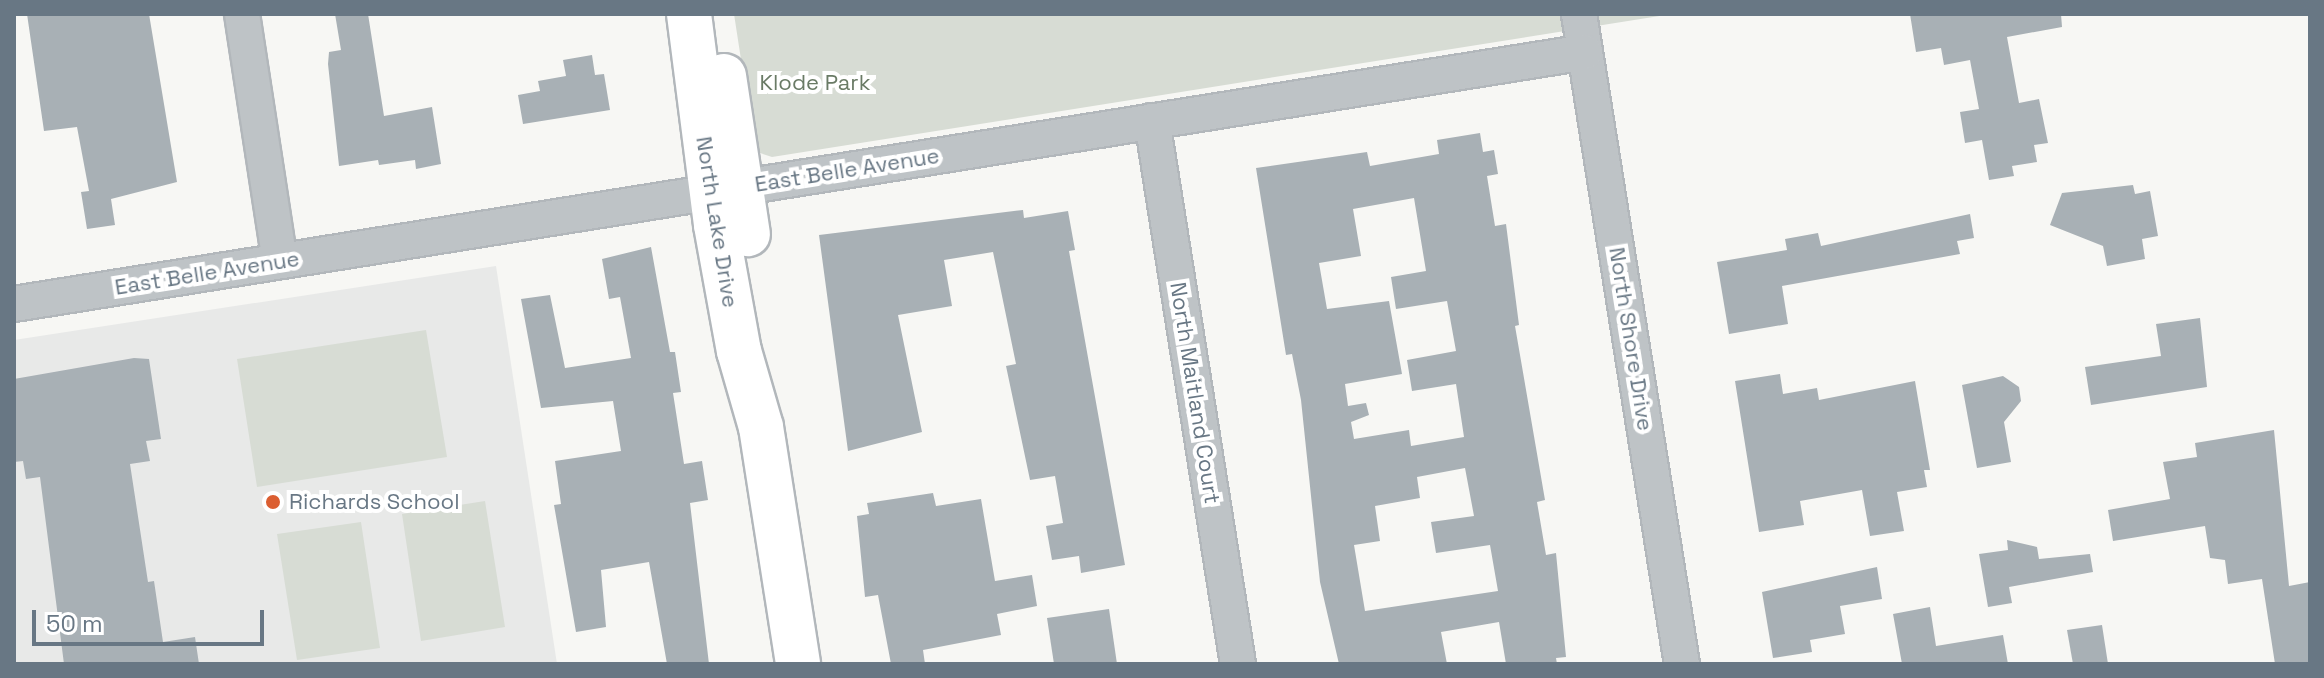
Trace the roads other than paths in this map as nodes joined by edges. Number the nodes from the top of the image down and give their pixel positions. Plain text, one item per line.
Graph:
1 (242, 14) edge
2 (689, 14) edge
3 (712, 14) edge
4 (1579, 14) edge
5 (1585, 52) junction
6 (1152, 121) junction
7 (726, 190) junction
8 (280, 261) junction
9 (14, 304) edge
10 (798, 664) edge
11 (1238, 664) edge
12 (1682, 664) edge

1 - 8 street
2 - 7 main road, North Lake Drive
3 - 7 main road, North Lake Drive
4 - 5 street, North Shore Drive
5 - 6 street, East Belle Avenue
5 - 12 street, North Shore Drive
6 - 7 street, East Belle Avenue
6 - 11 street, North Maitland Court
7 - 8 street, East Belle Avenue
7 - 10 main road, North Lake Drive
8 - 9 street, East Belle Avenue

